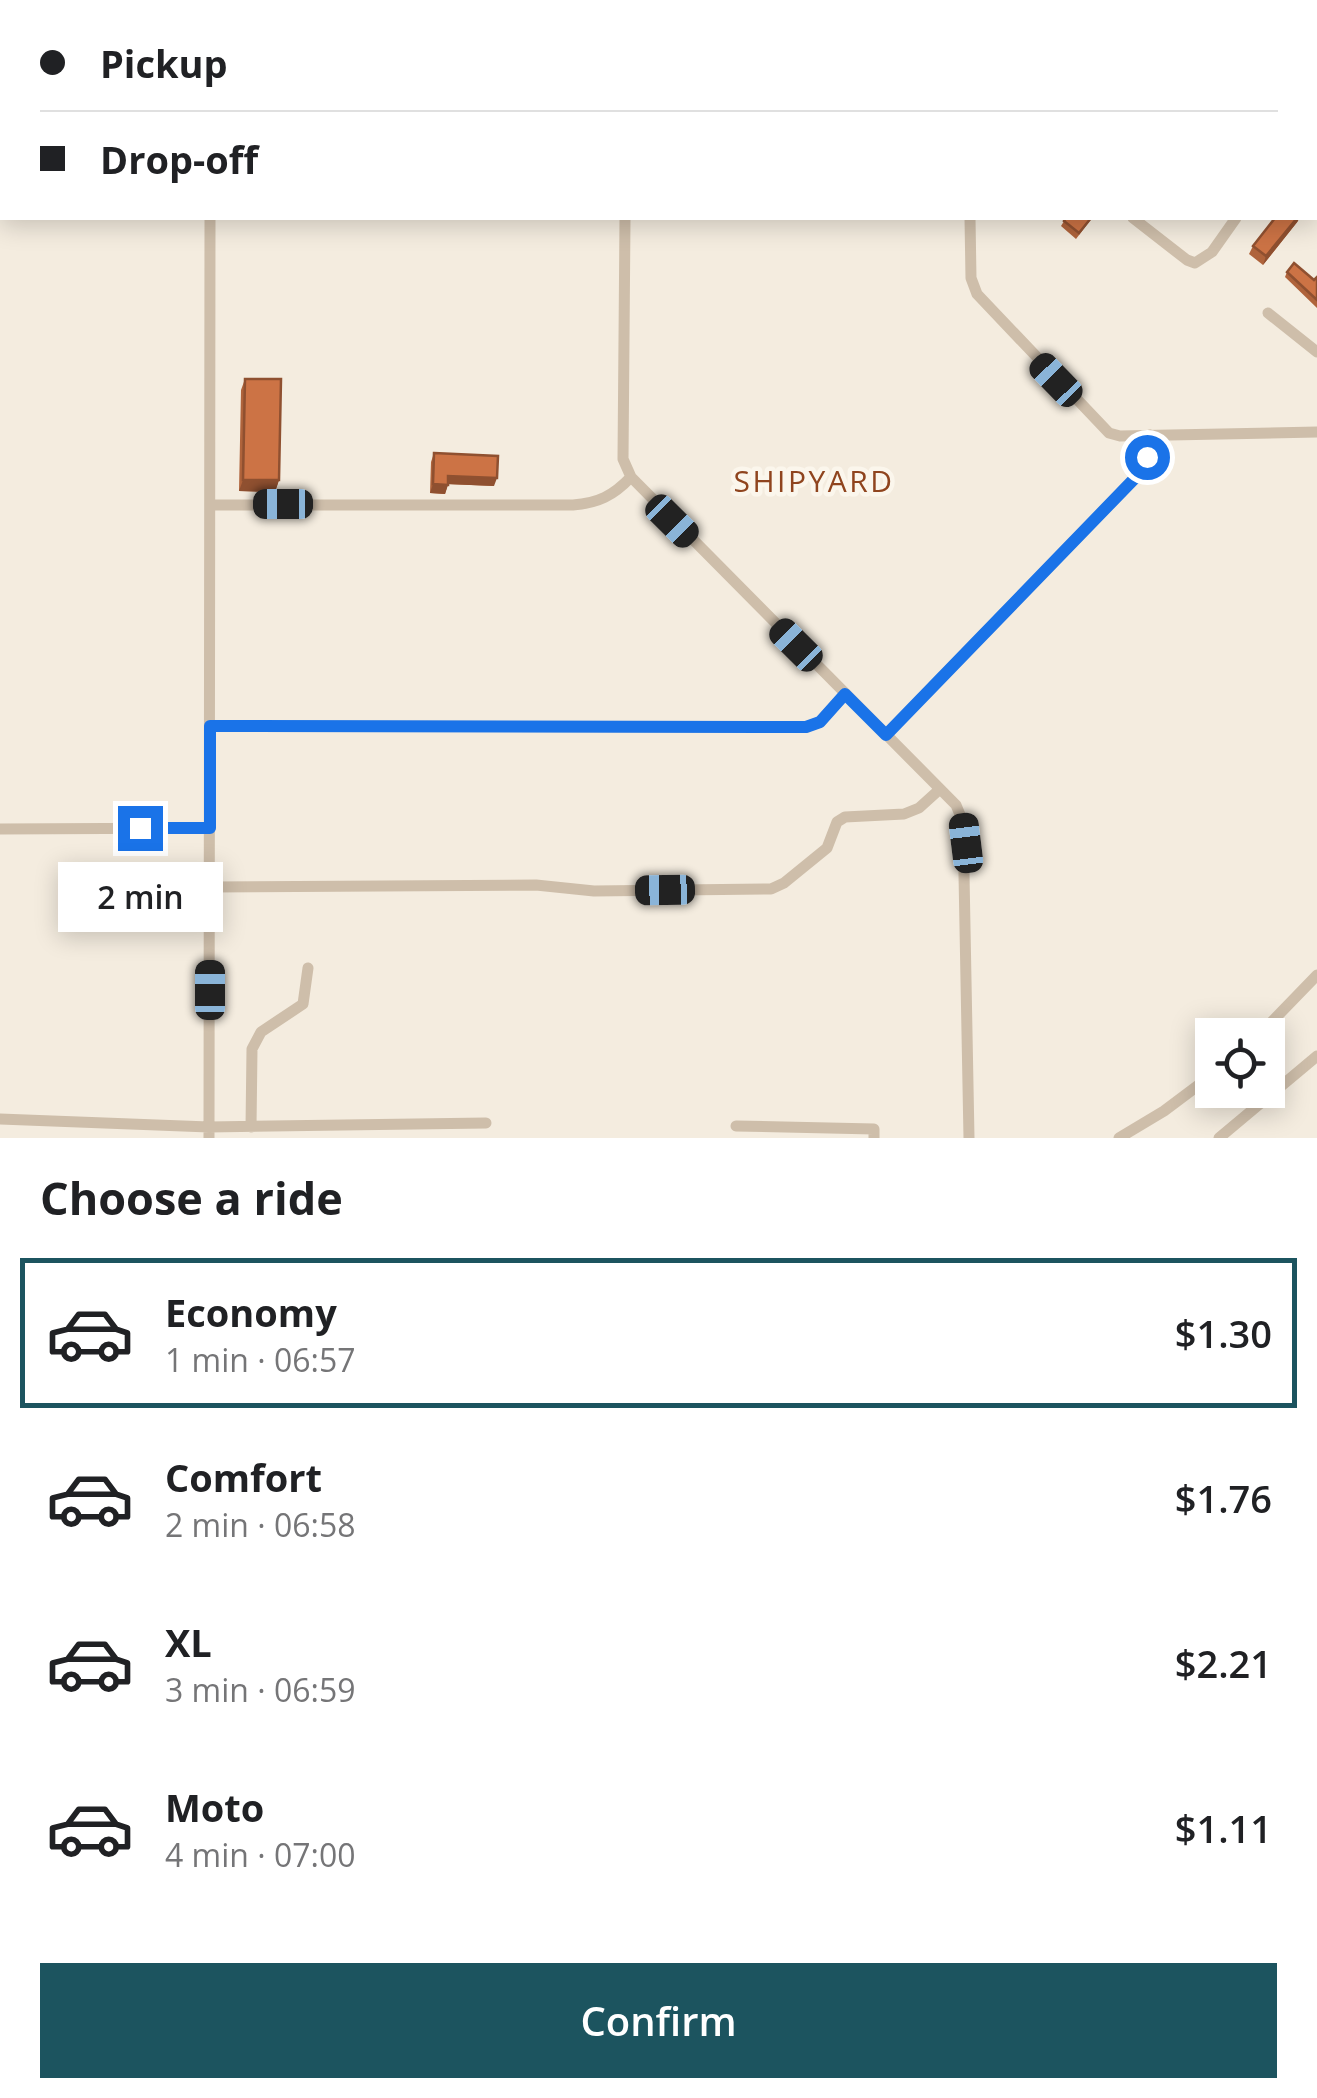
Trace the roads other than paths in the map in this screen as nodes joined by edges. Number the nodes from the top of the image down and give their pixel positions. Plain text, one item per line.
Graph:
1 (210, 220) edge
2 (624, 220) edge
3 (970, 220) edge
4 (1136, 220) edge
5 (1234, 220) edge
6 (1268, 313) dead end
7 (1317, 352) edge
8 (1317, 432) edge
9 (1150, 435) junction
10 (630, 477) junction
11 (210, 504) junction
12 (845, 694) junction
13 (210, 726) junction
14 (886, 735) junction
15 (940, 789) junction
16 (210, 828) junction
17 (0, 829) edge
18 (211, 887) junction
19 (308, 968) dead end
20 (1317, 975) edge
21 (1275, 1018) edge
22 (1317, 1056) edge
23 (1195, 1087) edge
24 (0, 1119) edge
25 (486, 1122) dead end
26 (1239, 1123) junction
27 (736, 1126) dead end
28 (251, 1127) junction
29 (209, 1133) edge
30 (874, 1138) edge
31 (969, 1138) edge
32 (1119, 1138) edge
33 (1219, 1138) edge
34 (1247, 1138) edge

1 - 11 street
2 - 10 street
3 - 9 street
4 - 5 street
6 - 7 street
8 - 9 street
9 - 14 street
10 - 11 street
10 - 12 street
11 - 13 street
12 - 13 street
12 - 14 street
13 - 16 street
14 - 15 street
15 - 18 street
15 - 31 street
16 - 17 street
16 - 18 street
18 - 29 street
19 - 28 street
20 - 21 street
22 - 26 street
23 - 32 street
24 - 29 street
25 - 28 street
26 - 33 street
26 - 34 street
27 - 30 street
28 - 29 street

